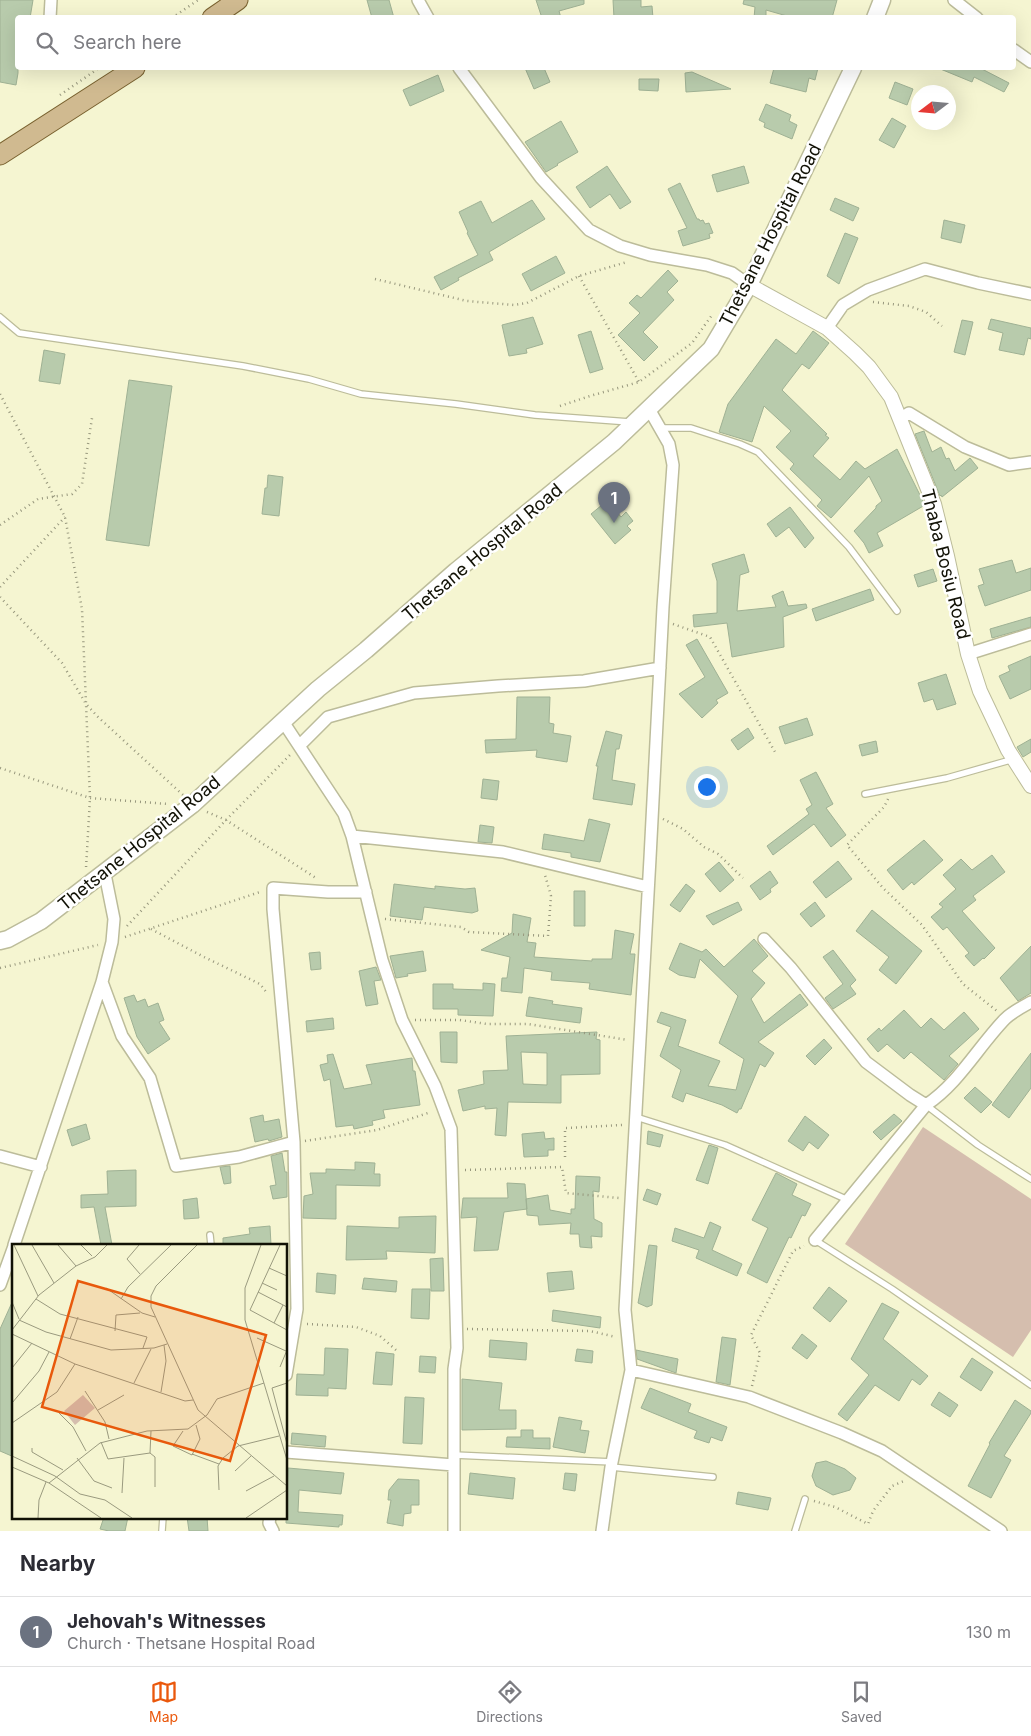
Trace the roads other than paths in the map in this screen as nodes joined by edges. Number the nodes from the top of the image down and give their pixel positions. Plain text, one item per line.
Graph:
1 (52, 0) edge
2 (238, 0) edge
3 (418, 0) edge
4 (882, 0) edge
5 (954, 0) edge
6 (50, 15) edge
7 (216, 15) edge
8 (426, 15) edge
9 (876, 15) edge
10 (973, 15) edge
11 (1016, 51) edge
12 (1031, 62) edge
13 (132, 70) edge
14 (460, 70) edge
15 (852, 70) edge
16 (0, 156) edge
17 (749, 285) junction
18 (1031, 294) edge
19 (0, 317) edge
20 (827, 328) junction
21 (649, 409) junction
22 (901, 418) junction
23 (635, 422) junction
24 (660, 428) junction
25 (1031, 462) edge
26 (897, 611) dead end
27 (1031, 634) edge
28 (968, 654) junction
29 (660, 668) junction
30 (282, 720) junction
31 (300, 745) junction
32 (1014, 759) junction
33 (1031, 786) edge
34 (865, 794) dead end
35 (352, 836) junction
36 (105, 874) junction
37 (648, 887) junction
38 (366, 892) junction
39 (764, 939) dead end
40 (0, 941) edge
41 (102, 982) junction
42 (1031, 1002) edge
43 (926, 1105) junction
44 (635, 1121) junction
45 (294, 1142) junction
46 (0, 1156) edge
47 (41, 1168) junction
48 (1031, 1179) edge
49 (848, 1200) junction
50 (210, 1235) dead end
51 (815, 1240) joint
52 (14, 1244) edge
53 (211, 1244) edge
54 (12, 1251) edge
55 (0, 1285) edge
56 (288, 1365) edge
57 (631, 1370) junction
58 (1031, 1385) edge
59 (288, 1452) edge
60 (454, 1460) junction
61 (612, 1465) junction
62 (713, 1477) dead end
63 (805, 1499) road end
64 (162, 1518) edge
65 (270, 1518) edge
66 (162, 1531) edge
67 (274, 1531) edge
68 (454, 1531) edge
69 (602, 1531) edge
70 (795, 1531) edge
71 (1001, 1531) edge

1 - 6 street
2 - 7 main road
3 - 8 street
4 - 9 main road
5 - 10 street
11 - 12 street
13 - 16 main road
14 - 17 street
15 - 17 main road, Thetsane Hospital Road
17 - 20 street, Thaba Bosiu Road
17 - 21 main road, Thetsane Hospital Road
18 - 20 street
19 - 23 lane
20 - 22 street, Thaba Bosiu Road
21 - 23 main road, Thetsane Hospital Road
21 - 24 street
22 - 25 street
22 - 28 street, Thaba Bosiu Road
23 - 30 main road, Thetsane Hospital Road
24 - 26 lane
24 - 29 street
27 - 28 street
28 - 32 street, Thaba Bosiu Road
29 - 31 street
29 - 37 street
30 - 31 street
30 - 36 main road, Thetsane Hospital Road
31 - 35 street
32 - 33 street, Thaba Bosiu Road
32 - 34 lane
35 - 37 street
35 - 38 street
36 - 40 main road, Thetsane Hospital Road
36 - 41 street
37 - 44 street
38 - 45 street
38 - 60 street
39 - 43 street
41 - 45 street
41 - 47 street
42 - 43 street
43 - 48 lane
43 - 49 street
44 - 49 lane
44 - 57 street
45 - 56 street
46 - 47 street
47 - 52 street
49 - 51 street
50 - 53 lane
51 - 58 lane
54 - 55 street
57 - 61 street
57 - 71 street
59 - 60 street
60 - 61 lane
60 - 68 street
61 - 62 lane
61 - 69 street
63 - 70 lane
64 - 66 lane
65 - 67 street

